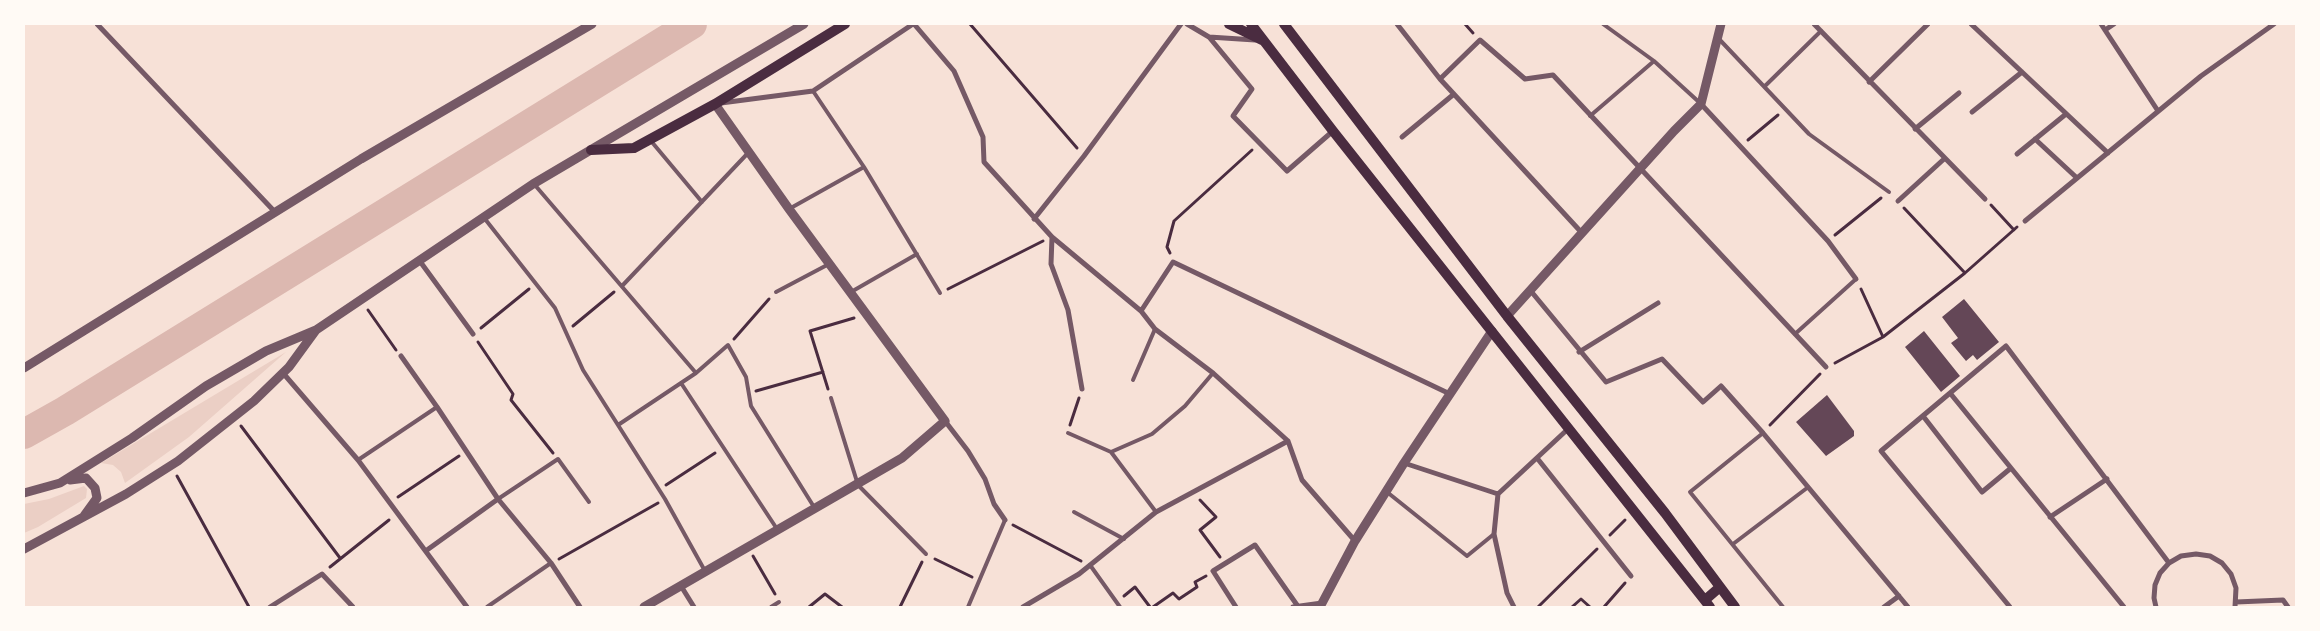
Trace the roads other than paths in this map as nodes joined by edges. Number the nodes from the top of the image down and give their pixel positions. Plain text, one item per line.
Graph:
1 (97, 24) edge
2 (592, 24) edge
3 (804, 24) edge
4 (845, 24) edge
5 (913, 24) edge
6 (1181, 24) edge
7 (1187, 24) edge
8 (1230, 24) edge
9 (1251, 24) edge
10 (1396, 24) edge
11 (1603, 24) edge
12 (1721, 24) edge
13 (1814, 24) edge
14 (1928, 24) edge
15 (1971, 24) edge
16 (2101, 24) edge
17 (2114, 24) edge
18 (2274, 24) edge
19 (1288, 25) edge
20 (583, 27) edge
21 (2105, 30) junction
22 (1821, 31) junction
23 (1209, 37) junction
24 (1717, 37) junction
25 (1264, 41) junction
26 (1654, 61) junction
27 (2022, 72) junction
28 (1440, 79) junction
29 (1869, 82) junction
30 (1765, 86) junction
31 (814, 91) junction
32 (1959, 93) dead end
33 (1454, 94) junction
34 (715, 104) junction
35 (1702, 104) junction
36 (2158, 111) junction
37 (1972, 112) dead end
38 (2066, 114) junction
39 (1590, 116) junction
40 (1915, 128) junction
41 (1333, 130) junction
42 (1402, 137) dead end
43 (649, 139) junction
44 (2035, 139) junction
45 (591, 150) junction
46 (749, 153) junction
47 (2108, 153) junction
48 (2017, 154) dead end
49 (1944, 159) junction
50 (864, 167) junction
51 (1639, 169) junction
52 (2077, 178) junction
53 (534, 184) junction
54 (1889, 192) road end
55 (1985, 199) road end
56 (1898, 201) road end
57 (702, 202) junction
58 (789, 209) junction
59 (275, 212) junction
60 (483, 217) junction
61 (1034, 219) junction
62 (2025, 222) road end
63 (1582, 233) junction
64 (1052, 236) junction
65 (916, 254) junction
66 (419, 260) junction
67 (829, 264) junction
68 (1856, 279) joint
69 (622, 286) junction
70 (1530, 290) junction
71 (776, 292) road end
72 (850, 293) junction
73 (940, 293) road end
74 (1658, 303) dead end
75 (1141, 311) junction
76 (1507, 316) junction
77 (1155, 329) junction
78 (316, 330) junction
79 (1492, 331) junction
80 (474, 334) road end
81 (1795, 334) junction
82 (1580, 352) junction
83 (401, 356) road end
84 (1826, 367) road end
85 (24, 368) edge
86 (283, 373) junction
87 (696, 373) junction
88 (1212, 373) junction
89 (1133, 380) dead end
90 (680, 383) junction
91 (1082, 389) road end
92 (1950, 393) junction
93 (1450, 394) junction
94 (831, 398) road end
95 (437, 407) junction
96 (1923, 416) junction
97 (945, 420) junction
98 (618, 425) junction
99 (1569, 428) junction
100 (1068, 433) road end
101 (1763, 433) junction
102 (1288, 441) junction
103 (1111, 452) junction
104 (1536, 458) junction
105 (358, 460) junction
106 (1404, 463) junction
107 (2011, 468) junction
108 (2106, 479) junction
109 (60, 483) junction
110 (858, 485) junction
111 (1808, 488) junction
112 (1387, 492) junction
113 (24, 493) edge
114 (1498, 494) junction
115 (498, 499) junction
116 (589, 502) dead end
117 (816, 509) junction
118 (1074, 512) dead end
119 (1156, 512) junction
120 (2050, 517) junction
121 (81, 520) junction
122 (1005, 520) joint
123 (778, 530) junction
124 (1494, 534) junction
125 (1124, 539) junction
126 (1356, 541) junction
127 (1733, 544) junction
128 (24, 549) edge
129 (426, 550) junction
130 (926, 554) road end
131 (551, 563) junction
132 (2169, 563) junction
133 (1090, 565) junction
134 (706, 571) junction
135 (1631, 576) road end
136 (681, 586) junction
137 (1720, 587) junction
138 (1898, 596) junction
139 (494, 602) junction
140 (779, 602) road end
141 (1321, 605) edge
142 (1705, 605) edge
143 (2235, 605) edge
144 (1027, 606) edge
145 (1295, 606) edge
146 (270, 607) edge
147 (353, 607) edge
148 (467, 607) edge
149 (487, 607) edge
150 (498, 607) edge
151 (580, 607) edge
152 (644, 607) edge
153 (694, 607) edge
154 (771, 607) edge
155 (968, 607) edge
156 (1120, 607) edge
157 (1236, 607) edge
158 (1514, 607) edge
159 (1736, 607) edge
160 (1783, 607) edge
161 (1884, 607) edge
162 (1908, 607) edge
163 (2010, 607) edge
164 (2124, 607) edge
165 (2156, 607) edge
166 (2288, 607) edge

1 - 59 street
2 - 20 street
3 - 45 street
4 - 34 main road
5 - 31 street
5 - 61 street
6 - 61 street
7 - 23 street
8 - 25 main road
9 - 25 main road
10 - 28 street
11 - 26 lane
12 - 24 street
13 - 22 street
14 - 29 street
15 - 27 street
16 - 21 street
17 - 21 street
18 - 36 street
19 - 76 main road
20 - 59 street
21 - 36 street
22 - 29 street
22 - 30 lane
23 - 25 street
23 - 41 street
24 - 30 lane
24 - 35 street
25 - 41 main road
26 - 35 lane
26 - 39 lane
27 - 37 street
27 - 38 street
28 - 33 street
28 - 39 street
29 - 40 street
30 - 54 lane
31 - 34 street
31 - 50 lane
32 - 40 street
33 - 42 street
33 - 63 street
34 - 43 main road
34 - 46 street
35 - 51 street
35 - 68 street
36 - 47 street
38 - 44 street
38 - 47 street
39 - 51 street
40 - 49 street
41 - 79 main road
43 - 45 main road
43 - 57 lane
44 - 48 street
44 - 52 street
45 - 53 street
46 - 57 lane
46 - 58 street
47 - 52 street
49 - 55 street
49 - 56 street
50 - 58 lane
50 - 65 lane
51 - 63 street
51 - 81 street
52 - 62 street
53 - 60 street
53 - 69 lane
57 - 69 lane
58 - 67 street
59 - 85 street
60 - 66 street
60 - 98 lane
61 - 64 street
63 - 70 street
64 - 75 street
64 - 91 street
65 - 72 lane
65 - 73 lane
66 - 78 street
66 - 80 street
67 - 71 lane
67 - 72 street
68 - 81 lane
69 - 87 lane
70 - 76 street
70 - 82 street
72 - 97 street
74 - 82 street
75 - 77 street
75 - 93 street
76 - 137 main road
77 - 88 street
77 - 89 lane
78 - 86 street
78 - 109 street
79 - 93 street
79 - 99 main road
81 - 84 street
82 - 101 street
83 - 95 street
86 - 105 street
86 - 121 street
87 - 90 lane
87 - 117 lane
88 - 102 street
88 - 103 lane
90 - 98 lane
90 - 123 lane
92 - 96 street
92 - 107 street
92 - 108 street
93 - 106 street
94 - 110 lane
95 - 105 lane
95 - 115 street
96 - 107 street
96 - 163 street
97 - 110 street
97 - 122 street
98 - 134 lane
99 - 104 street
99 - 142 main road
100 - 103 lane
101 - 111 street
101 - 127 lane
102 - 119 street
102 - 126 street
103 - 119 lane
104 - 114 street
104 - 135 street
105 - 129 street
106 - 112 street
106 - 114 street
107 - 120 street
108 - 120 street
108 - 132 street
109 - 113 street
109 - 121 street
110 - 117 street
110 - 130 lane
111 - 127 lane
111 - 138 street
112 - 124 lane
112 - 126 street
114 - 124 street
115 - 116 lane
115 - 129 street
115 - 131 street
117 - 123 street
118 - 125 lane
119 - 125 street
120 - 164 street
121 - 128 street
122 - 155 lane
123 - 134 street
124 - 158 street
125 - 133 street
126 - 141 street
127 - 160 lane
129 - 148 street
131 - 139 lane
131 - 151 street
132 - 143 street
132 - 165 street
133 - 144 street
133 - 156 lane
134 - 136 street
136 - 152 street
136 - 153 street
137 - 142 main road
137 - 159 main road
138 - 161 street
138 - 162 street
139 - 149 lane
139 - 150 lane
140 - 154 lane
141 - 145 street
143 - 166 street
145 - 157 street
146 - 147 street

